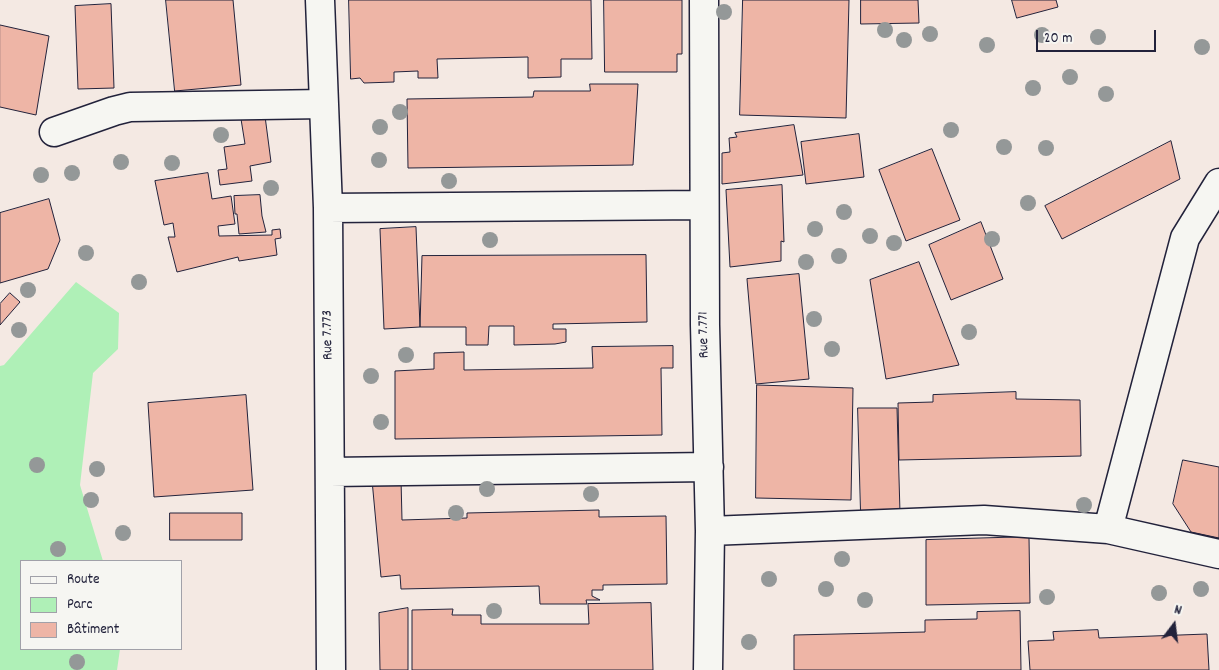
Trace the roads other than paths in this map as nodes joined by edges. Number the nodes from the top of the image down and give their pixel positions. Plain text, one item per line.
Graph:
1 (320, 0) edge
2 (704, 0) edge
3 (324, 104) junction
4 (54, 132) dead end
5 (1219, 183) edge
6 (704, 205) junction
7 (328, 208) junction
8 (709, 467) junction
9 (330, 472) junction
10 (1108, 529) junction
11 (710, 531) junction
12 (1219, 554) edge
13 (331, 670) edge
14 (708, 670) edge

1 - 3 street, Rue 7.773
2 - 6 street, Rue 7.771
3 - 4 street
3 - 7 street, Rue 7.773
5 - 10 street
6 - 7 street
6 - 8 street, Rue 7.771
7 - 9 street, Rue 7.773
8 - 9 street
8 - 11 street, Rue 7.771
9 - 13 street, Rue 7.773
10 - 11 street
10 - 12 street
11 - 14 street, Rue 7.771

